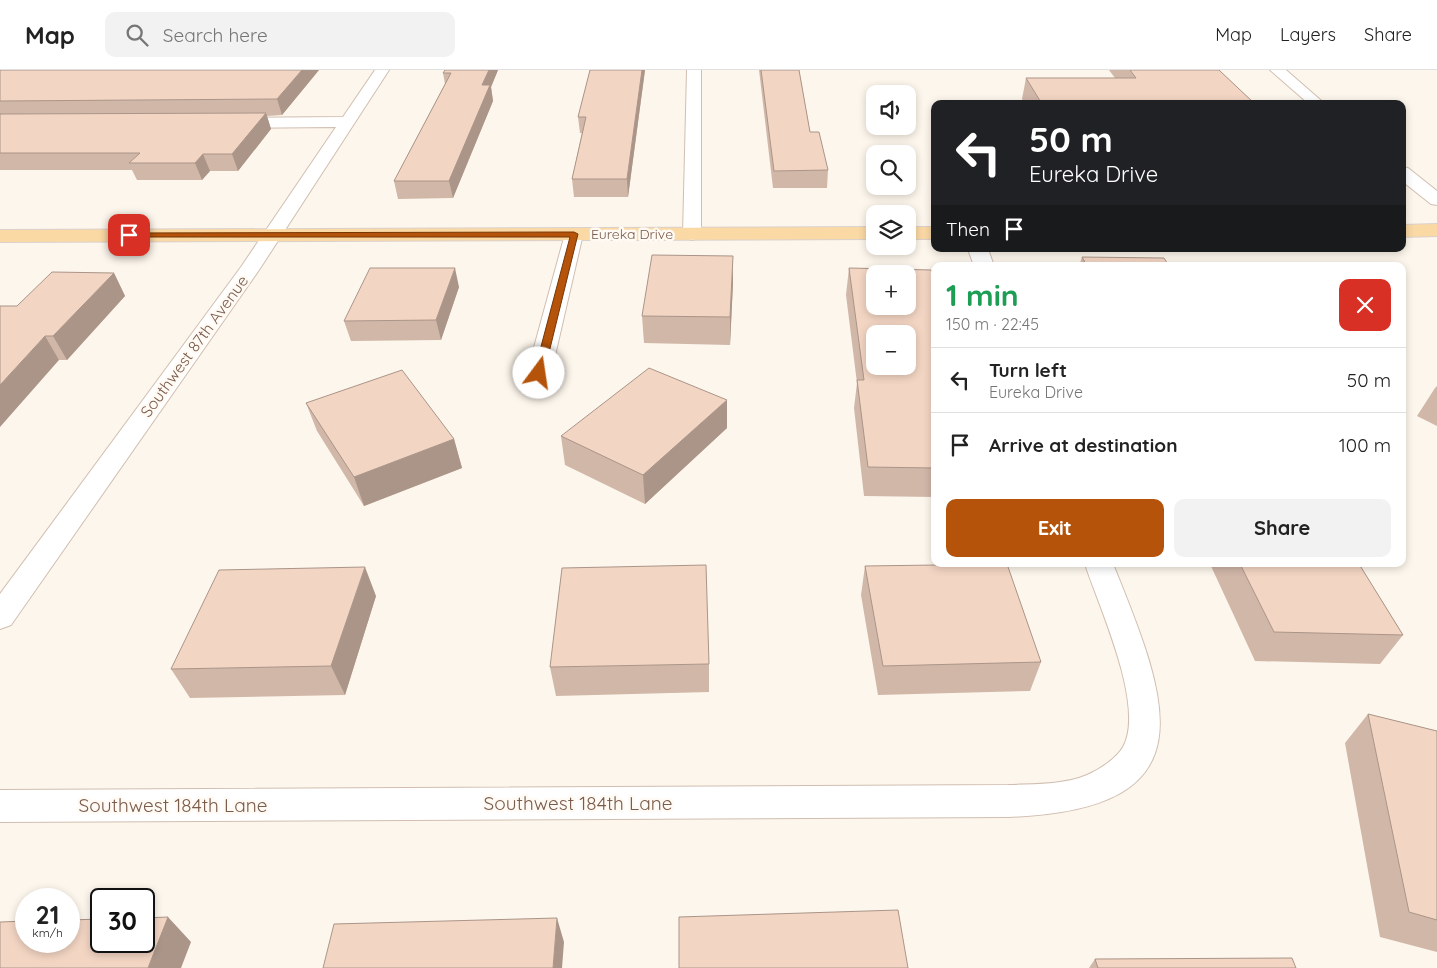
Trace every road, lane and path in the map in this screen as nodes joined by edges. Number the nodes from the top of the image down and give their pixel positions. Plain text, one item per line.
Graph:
1 (382, 70) edge
2 (694, 70) edge
3 (1277, 70) edge
4 (1313, 100) edge
5 (346, 122) junction
6 (214, 123) edge
7 (1406, 175) edge
8 (1437, 200) edge
9 (1406, 230) edge
10 (1437, 230) edge
11 (866, 233) edge
12 (916, 233) edge
13 (931, 233) edge
14 (273, 234) junction
15 (574, 234) junction
16 (692, 234) junction
17 (0, 236) edge
18 (539, 373) dead end
19 (1100, 567) edge
20 (0, 617) edge
21 (0, 806) edge

1 - 5 street, Southwest 87th Avenue
2 - 16 street
3 - 4 street
5 - 6 street
5 - 14 street, Southwest 87th Avenue
7 - 8 street
9 - 10 main road
11 - 16 main road, Eureka Drive
12 - 13 main road
14 - 15 main road, Eureka Drive
14 - 17 main road, Eureka Drive
14 - 20 street, Southwest 87th Avenue
15 - 16 main road, Eureka Drive
15 - 18 street
19 - 21 street, Southwest 184th Lane

